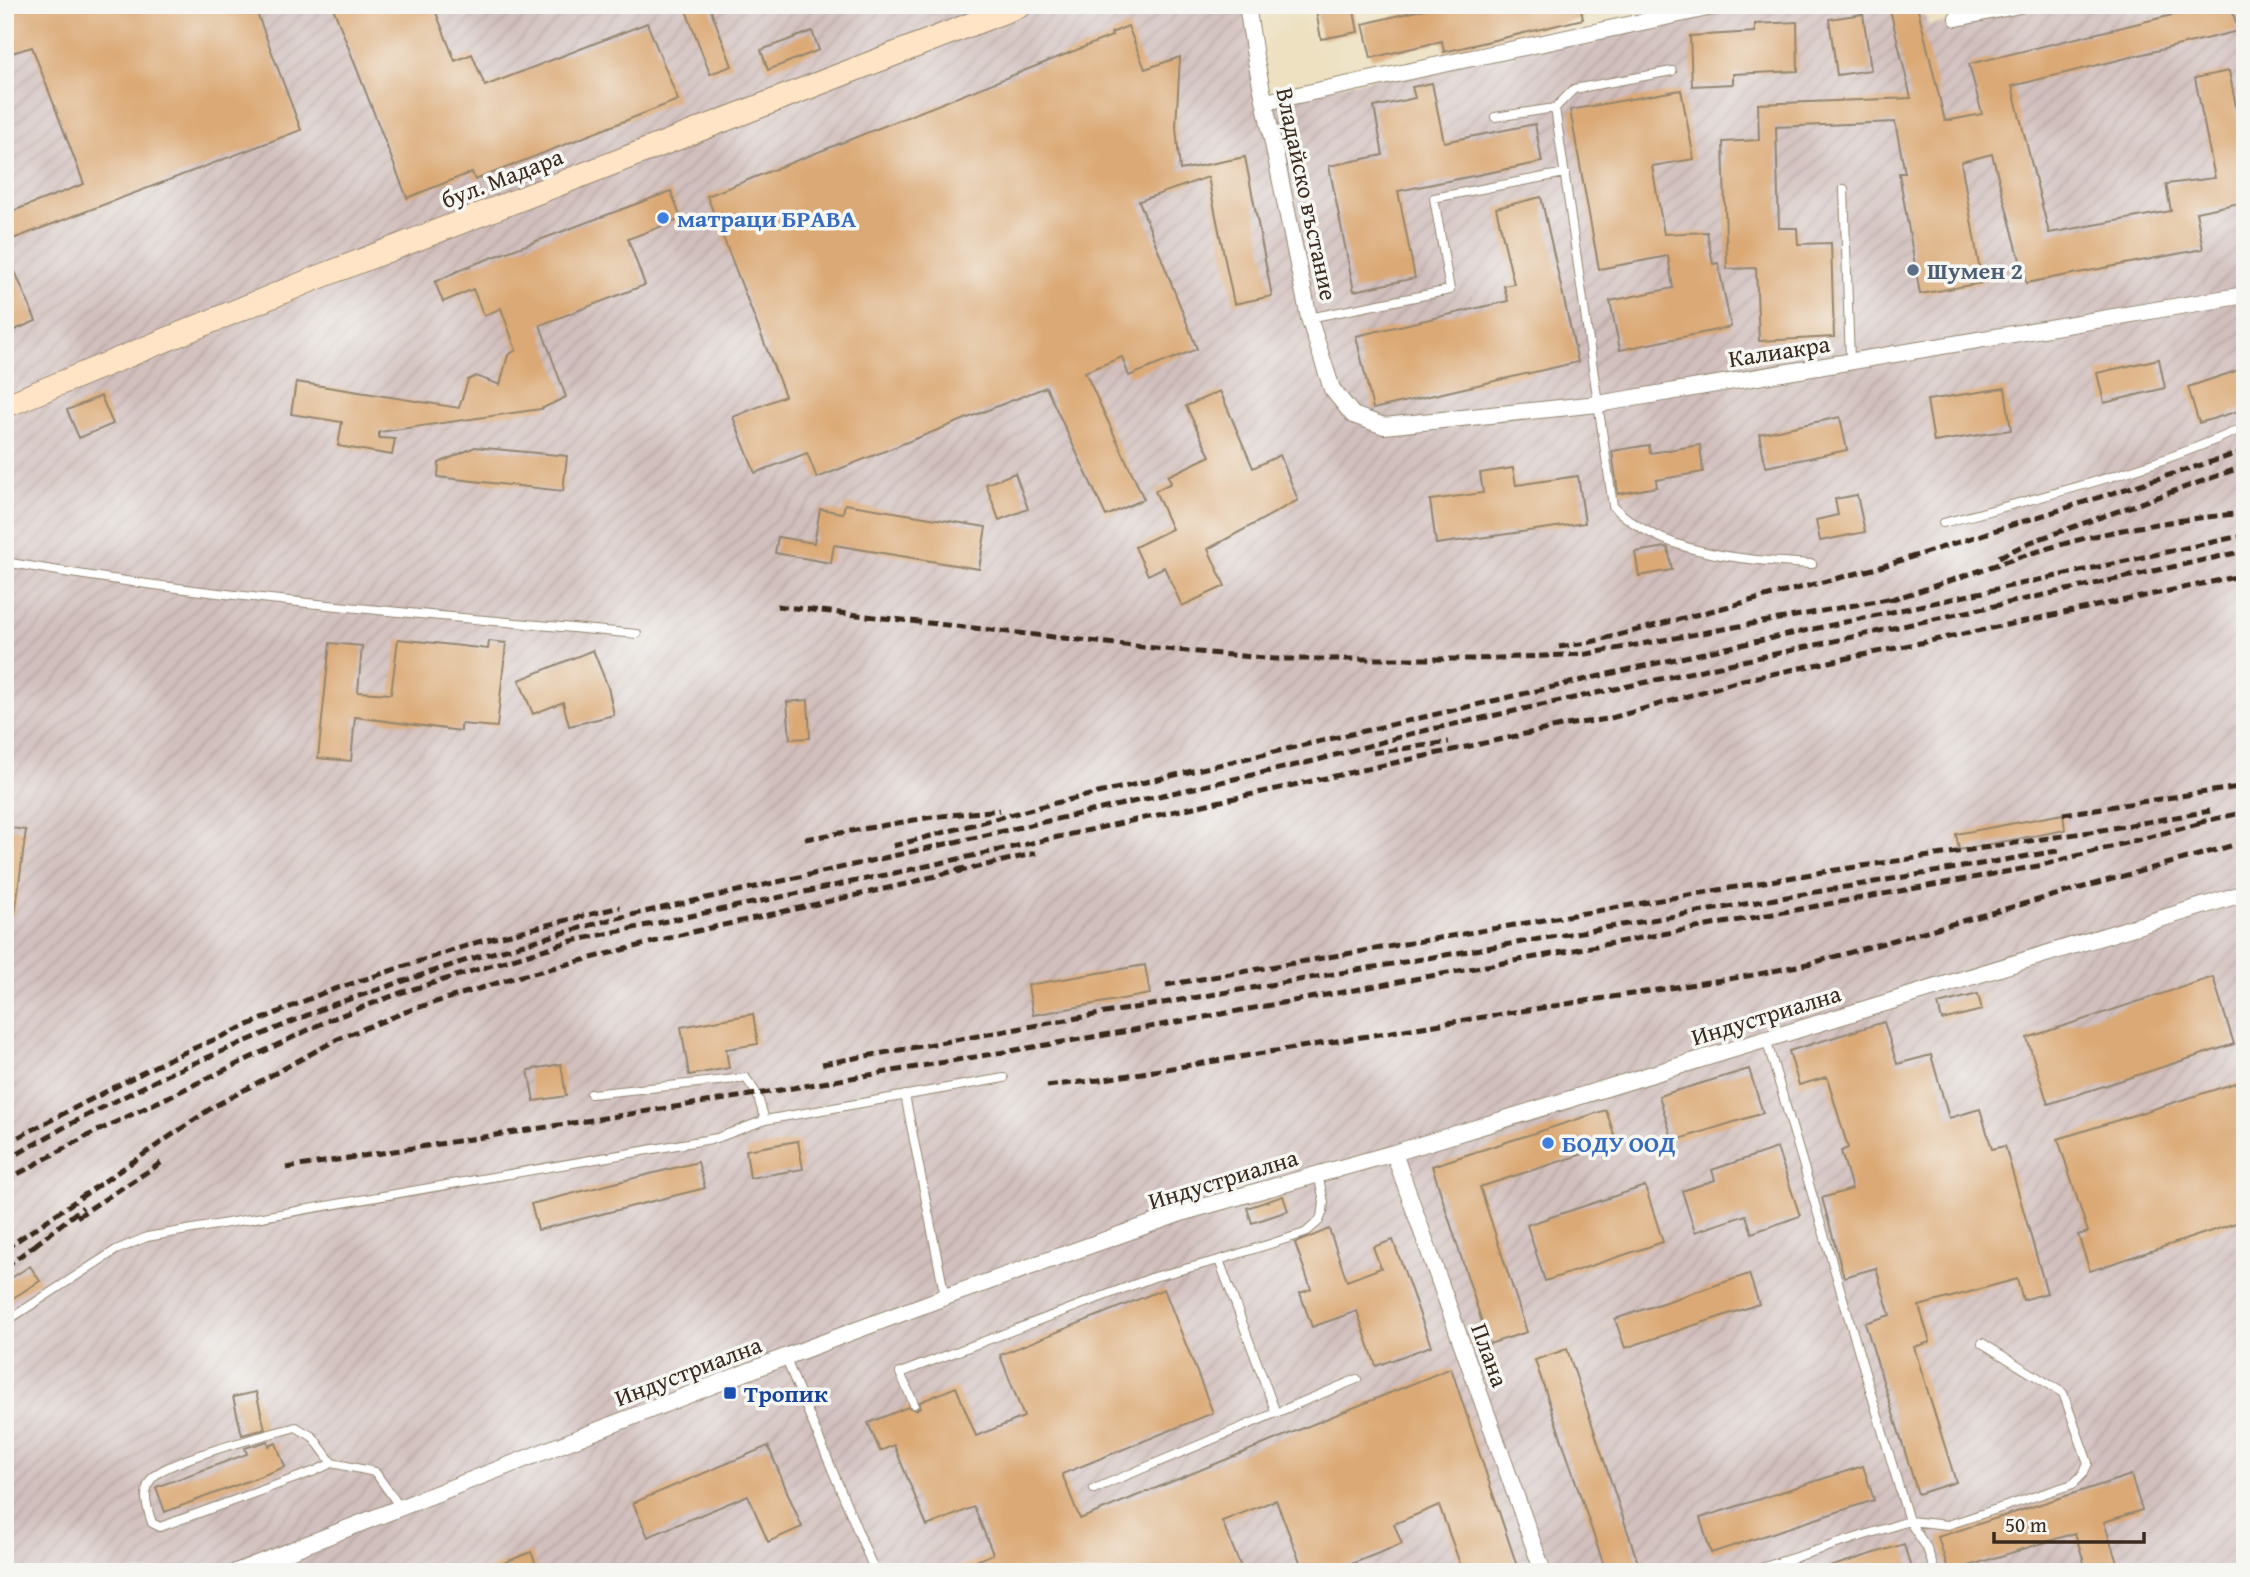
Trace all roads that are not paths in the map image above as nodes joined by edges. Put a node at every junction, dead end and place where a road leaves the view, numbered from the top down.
1 (1021, 5) edge
2 (1247, 5) edge
3 (1722, 5) edge
4 (2019, 5) edge
5 (1957, 18) dead end
6 (1672, 72) dead end
7 (1265, 102) junction
8 (1555, 108) junction
9 (1495, 117) dead end
10 (1565, 173) junction
11 (1844, 189) dead end
12 (2245, 295) edge
13 (1310, 318) junction
14 (1850, 362) junction
15 (1332, 389) joint
16 (1598, 404) junction
17 (5, 406) edge
18 (2245, 427) edge
19 (1943, 523) dead end
20 (5, 562) edge
21 (1812, 564) dead end
22 (637, 634) dead end
23 (2245, 893) edge
24 (1766, 1039) junction
25 (1004, 1078) dead end
26 (591, 1094) dead end
27 (905, 1095) junction
28 (765, 1120) junction
29 (1394, 1153) junction
30 (1318, 1174) junction
31 (1219, 1260) junction
32 (945, 1297) junction
33 (5, 1322) edge
34 (1982, 1343) dead end
35 (785, 1357) junction
36 (1357, 1379) dead end
37 (914, 1404) dead end
38 (1276, 1413) junction
39 (332, 1463) junction
40 (1094, 1489) dead end
41 (400, 1507) junction
42 (1909, 1521) junction
43 (236, 1572) edge
44 (875, 1572) edge
45 (1544, 1572) edge
46 (1749, 1572) edge
47 (1935, 1572) edge

1 - 17 main road, бул. Мадара
2 - 7 street, Владайско въстание
3 - 7 street
4 - 5 street
6 - 8 lane
7 - 13 street, Владайско въстание
8 - 9 lane
8 - 10 lane
10 - 13 lane
10 - 16 lane
11 - 14 lane
12 - 14 street, Калиакра
13 - 15 street, Владайско въстание
14 - 16 street, Калиакра
15 - 16 street, Калиакра
16 - 21 lane
18 - 19 lane
20 - 22 lane
23 - 24 street, Индустриална
24 - 29 street, Индустриална
24 - 42 lane
25 - 27 lane
26 - 28 lane
27 - 28 lane
27 - 32 lane
28 - 33 lane
29 - 30 street, Индустриална
29 - 45 street, Плана
30 - 31 lane
30 - 32 street, Индустриална
31 - 37 lane
31 - 38 lane
32 - 35 street, Индустриална
34 - 42 lane
35 - 41 street, Индустриална
35 - 44 lane
36 - 38 lane
38 - 40 lane
39 - 39 lane
39 - 41 lane
41 - 43 street, Индустриална
42 - 46 lane
42 - 47 lane

